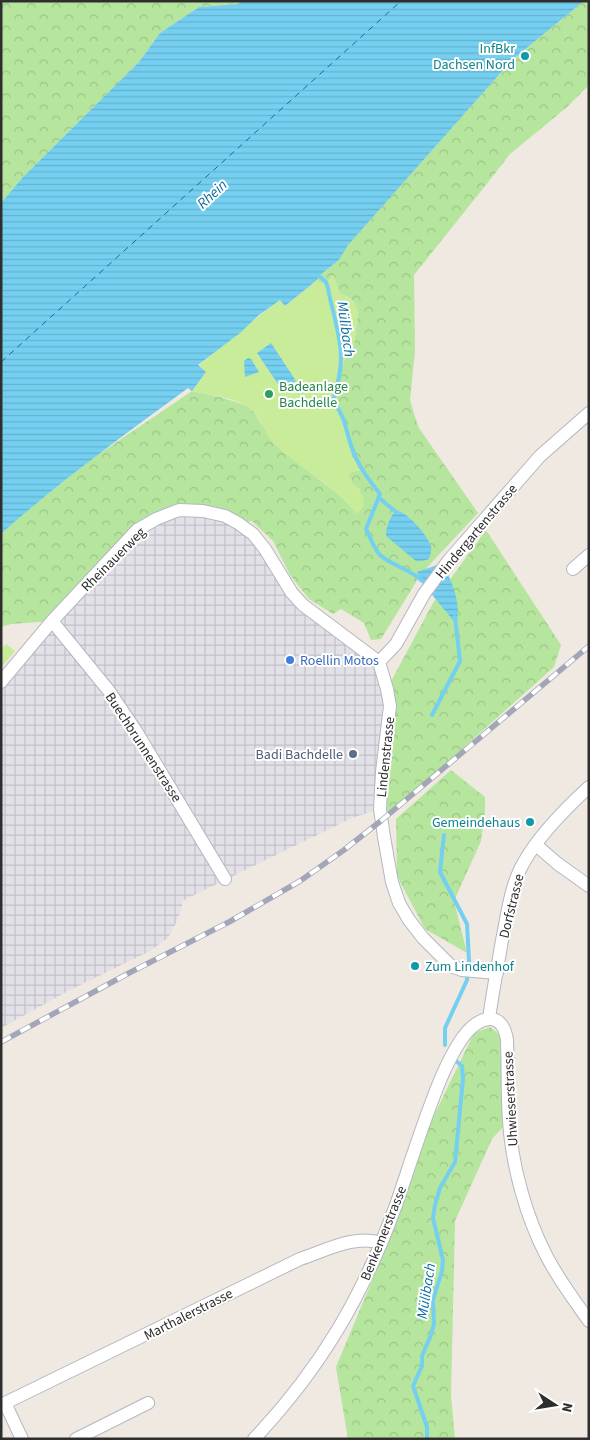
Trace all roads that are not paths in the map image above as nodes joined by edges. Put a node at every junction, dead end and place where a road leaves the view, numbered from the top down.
1 (589, 413) edge
2 (589, 555) edge
3 (573, 569) dead end
4 (52, 621) junction
5 (379, 662) junction
6 (1, 682) edge
7 (589, 788) edge
8 (536, 845) junction
9 (225, 880) dead end
10 (589, 886) edge
11 (496, 973) junction
12 (489, 1018) junction
13 (381, 1244) junction
14 (589, 1321) edge
15 (148, 1403) dead end
16 (3, 1404) edge
17 (22, 1439) edge
18 (76, 1439) edge
19 (254, 1439) edge

1 - 5 street, Hindergartenstrasse
2 - 3 street
4 - 5 street, Rheinauerweg
4 - 6 street, Rheinauerweg
4 - 9 street, Buechbrunnenstrasse
5 - 11 street, Lindenstrasse
7 - 8 street, Dorfstrasse
8 - 10 street
8 - 11 street, Dorfstrasse
11 - 12 street, Dorfstrasse
12 - 13 street, Benkemerstrasse
12 - 14 street, Uhwieserstrasse
13 - 16 street, Marthalerstrasse
13 - 19 street, Benkemerstrasse
15 - 18 street
16 - 17 street

